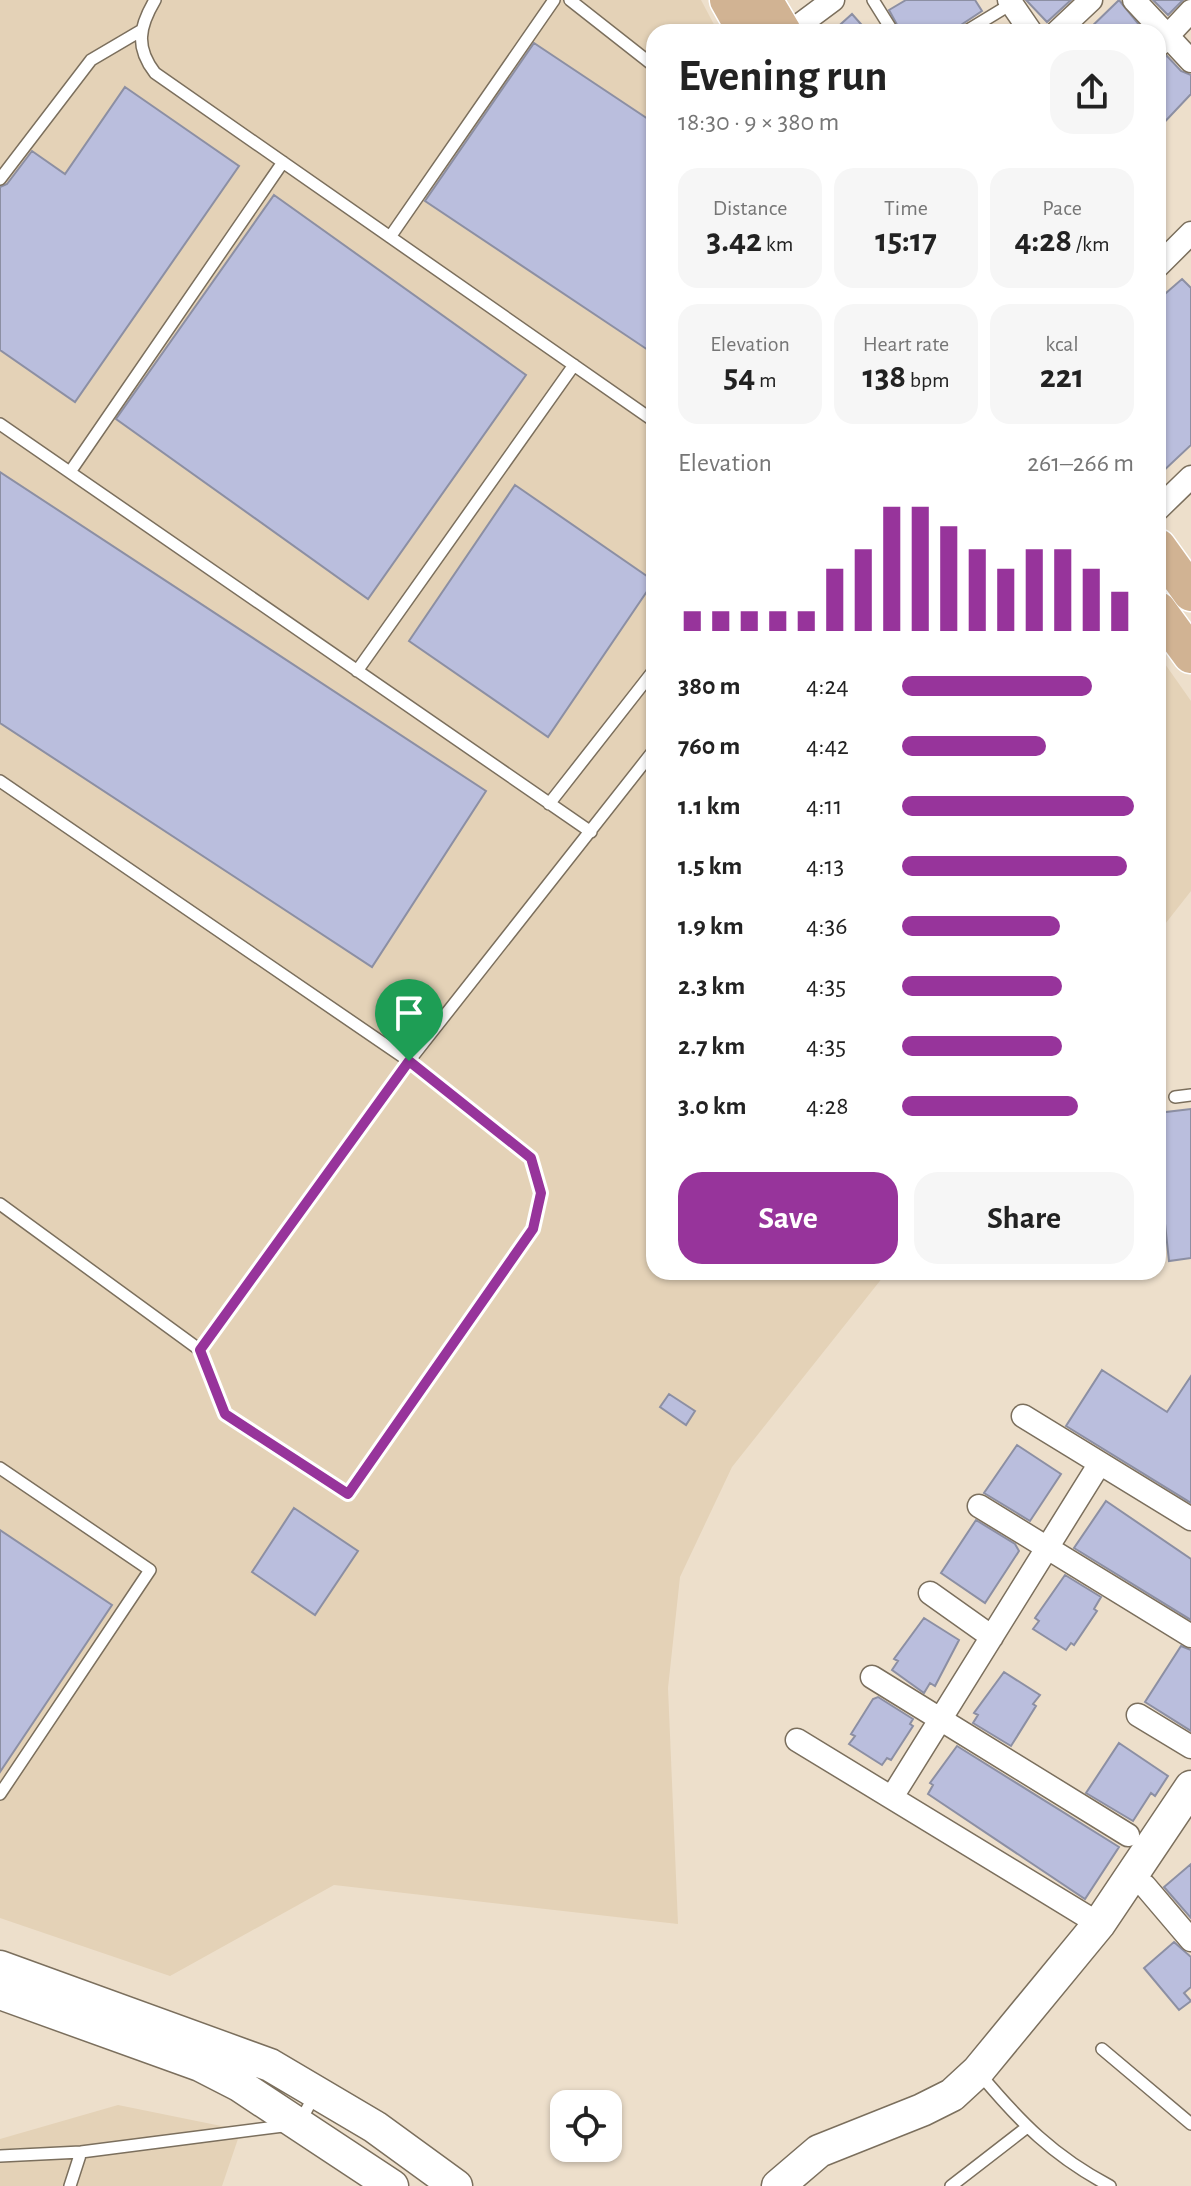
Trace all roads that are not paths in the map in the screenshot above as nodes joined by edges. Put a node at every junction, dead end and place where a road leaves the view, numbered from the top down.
1 (155, 0) edge
2 (554, 0) edge
3 (570, 0) edge
4 (728, 0) edge
5 (764, 0) edge
6 (833, 0) edge
7 (873, 0) edge
8 (1091, 0) edge
9 (1134, 0) edge
10 (1010, 2) edge
11 (1191, 11) edge
12 (742, 24) edge
13 (778, 24) edge
14 (801, 24) edge
15 (888, 24) edge
16 (977, 24) edge
17 (1025, 24) edge
18 (1066, 24) edge
19 (1151, 24) edge
20 (142, 30) junction
21 (1166, 38) edge
22 (1166, 43) edge
23 (646, 60) edge
24 (1191, 61) edge
25 (283, 162) junction
26 (0, 179) edge
27 (1191, 233) edge
28 (390, 237) junction
29 (1166, 258) edge
30 (574, 365) junction
31 (646, 415) edge
32 (0, 424) edge
33 (70, 472) junction
34 (1191, 477) edge
35 (1166, 501) edge
36 (1166, 558) edge
37 (1191, 593) edge
38 (1166, 621) edge
39 (1191, 655) edge
40 (357, 671) junction
41 (646, 680) edge
42 (646, 760) edge
43 (2, 787) edge
44 (549, 804) junction
45 (591, 832) junction
46 (409, 1061) junction
47 (1191, 1095) edge
48 (1175, 1097) dead end
49 (0, 1204) edge
50 (200, 1350) junction
51 (1023, 1416) dead end
52 (1100, 1463) junction
53 (0, 1468) edge
54 (979, 1506) dead end
55 (1191, 1519) edge
56 (1048, 1547) junction
57 (930, 1593) dead end
58 (1191, 1636) edge
59 (992, 1637) junction
60 (872, 1677) dead end
61 (1138, 1715) dead end
62 (942, 1718) junction
63 (797, 1740) dead end
64 (1191, 1747) edge
65 (1191, 1787) edge
66 (0, 1794) edge
67 (892, 1797) junction
68 (1128, 1835) dead end
69 (1145, 1886) dead end
70 (1099, 1924) junction
71 (1191, 1940) edge
72 (0, 1967) edge
73 (0, 1993) edge
74 (1102, 2049) dead end
75 (978, 2071) junction
76 (317, 2090) junction
77 (299, 2124) junction
78 (1191, 2124) edge
79 (1026, 2128) junction
80 (81, 2152) junction
81 (0, 2156) edge
82 (378, 2182) edge
83 (70, 2186) edge
84 (456, 2186) edge
85 (778, 2186) edge
86 (951, 2186) edge
87 (1110, 2186) edge

1 - 20 lane
2 - 28 lane
3 - 23 lane
4 - 12 main road
5 - 13 main road
6 - 14 street
7 - 15 lane
8 - 18 street
9 - 19 street
10 - 16 lane
10 - 17 street
11 - 21 street
20 - 25 lane
20 - 26 lane
22 - 24 street
25 - 28 lane
25 - 33 lane
27 - 29 street
28 - 30 lane
30 - 31 lane
30 - 40 lane
32 - 33 lane
33 - 40 lane
34 - 35 street
36 - 37 main road
38 - 39 main road
40 - 44 lane
41 - 44 lane
42 - 45 lane
43 - 46 lane
44 - 45 lane
45 - 46 lane
46 - 50 lane
46 - 50 lane
47 - 48 lane
49 - 50 lane
51 - 52 street
52 - 55 street
52 - 56 street
53 - 66 lane
54 - 56 street
56 - 58 street
56 - 59 street
57 - 59 street
59 - 62 street
60 - 62 street
61 - 64 street
62 - 67 street
62 - 68 street
63 - 67 street
65 - 70 street
67 - 70 street
69 - 71 street
70 - 75 street
72 - 76 street
73 - 77 street
74 - 78 lane
75 - 79 lane
75 - 85 street
76 - 77 lane
76 - 84 street
77 - 80 lane
77 - 82 street
79 - 86 lane
79 - 87 lane
80 - 81 lane
80 - 83 lane

